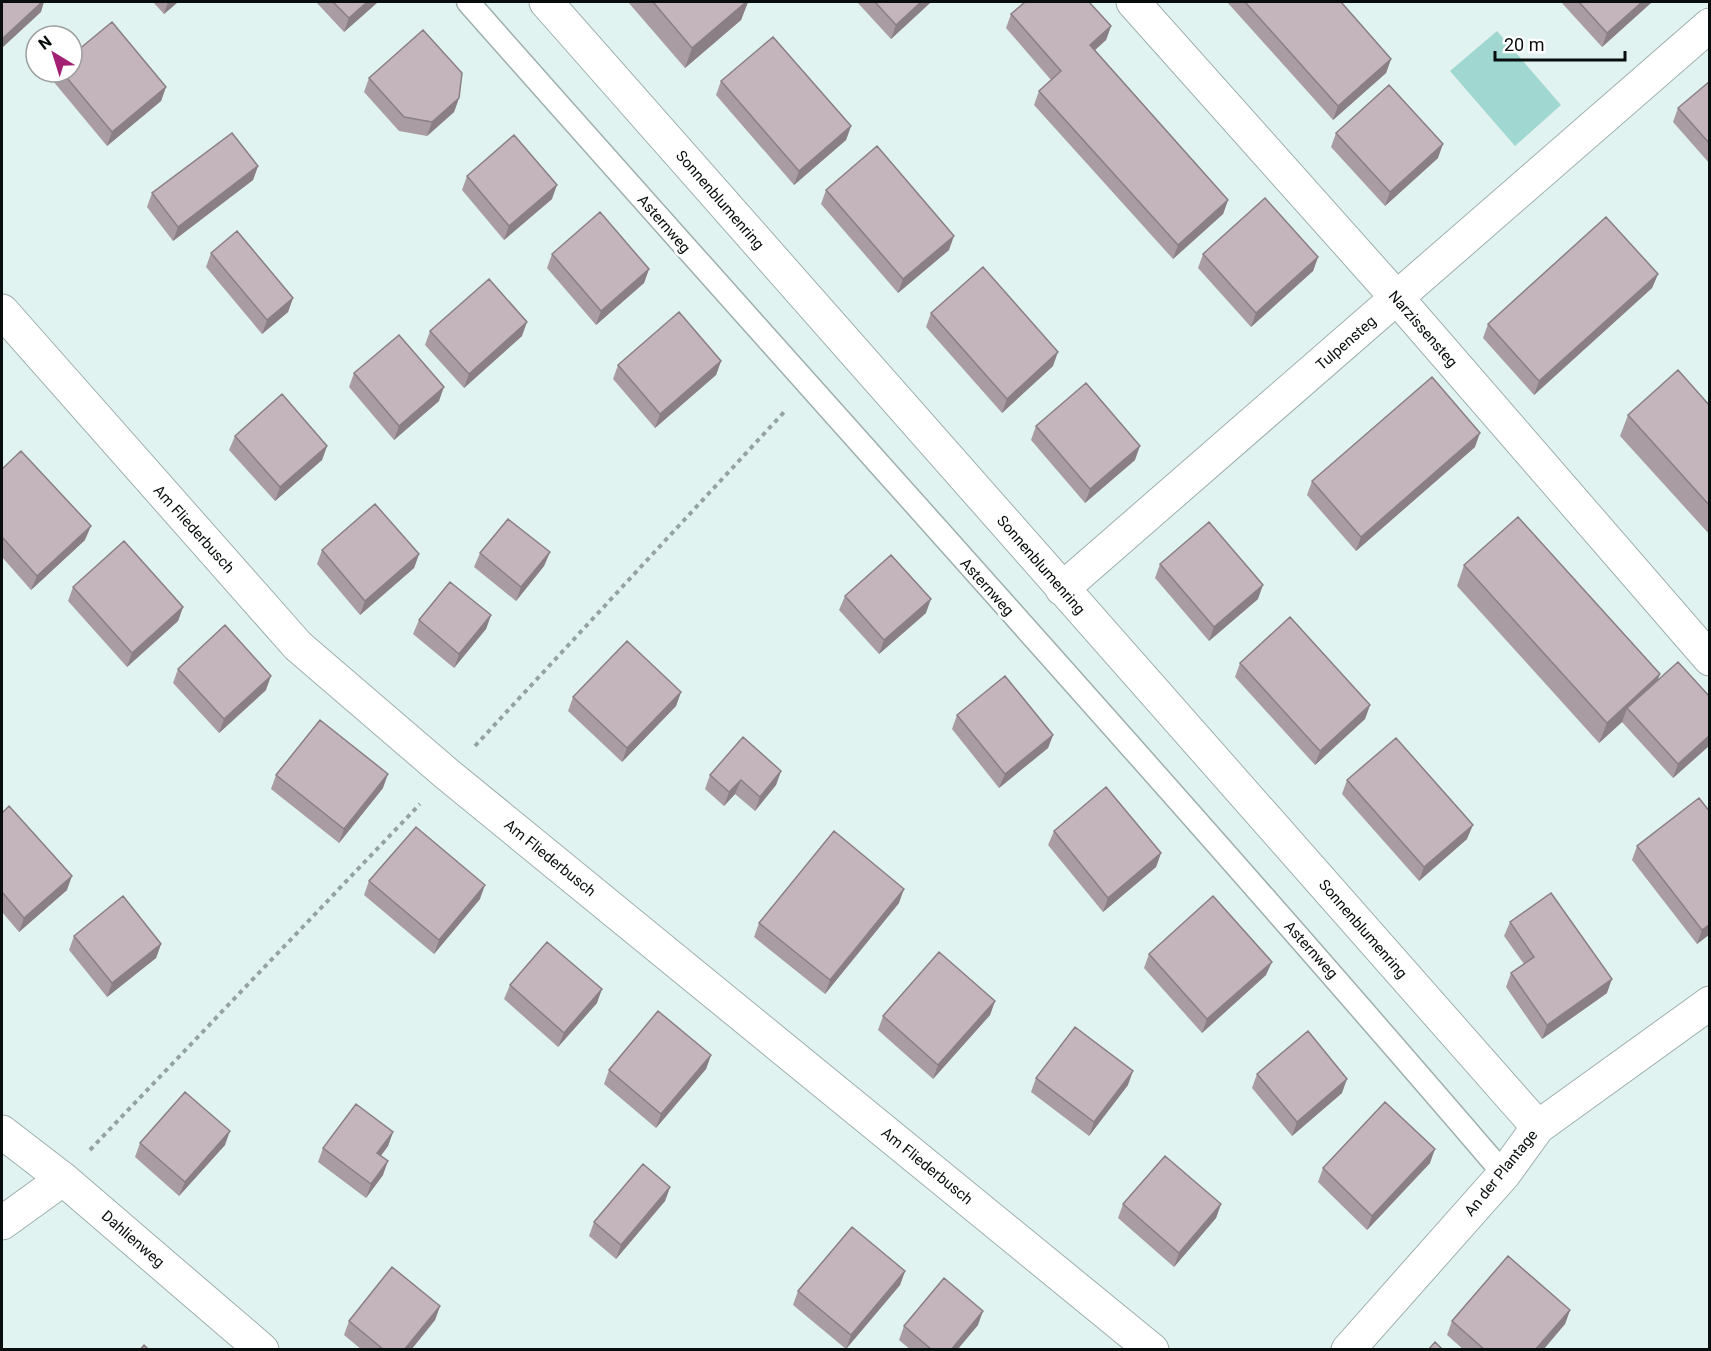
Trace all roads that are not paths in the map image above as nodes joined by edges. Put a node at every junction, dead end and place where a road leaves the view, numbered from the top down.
1 (468, 2) edge
2 (546, 2) edge
3 (1133, 2) edge
4 (1710, 25) edge
5 (1397, 298) junction
6 (2, 311) edge
7 (1062, 589) junction
8 (1710, 659) edge
9 (1710, 1003) edge
10 (1538, 1127) junction
11 (2, 1132) edge
12 (1504, 1174) junction
13 (63, 1179) junction
14 (2, 1223) edge
15 (262, 1350) edge
16 (1152, 1350) edge
17 (1348, 1350) edge

1 - 12 lane, Asternweg
2 - 7 street, Sonnenblumenring
3 - 5 street, Narzissensteg
4 - 5 street, Tulpensteg
5 - 7 street, Tulpensteg
5 - 8 street, Narzissensteg
6 - 16 street, Am Fliederbusch
7 - 10 street, Sonnenblumenring
9 - 10 street, An der Plantage
10 - 12 street, An der Plantage
11 - 13 street, Dahlienweg
12 - 17 street, An der Plantage
13 - 14 street
13 - 15 street, Dahlienweg

